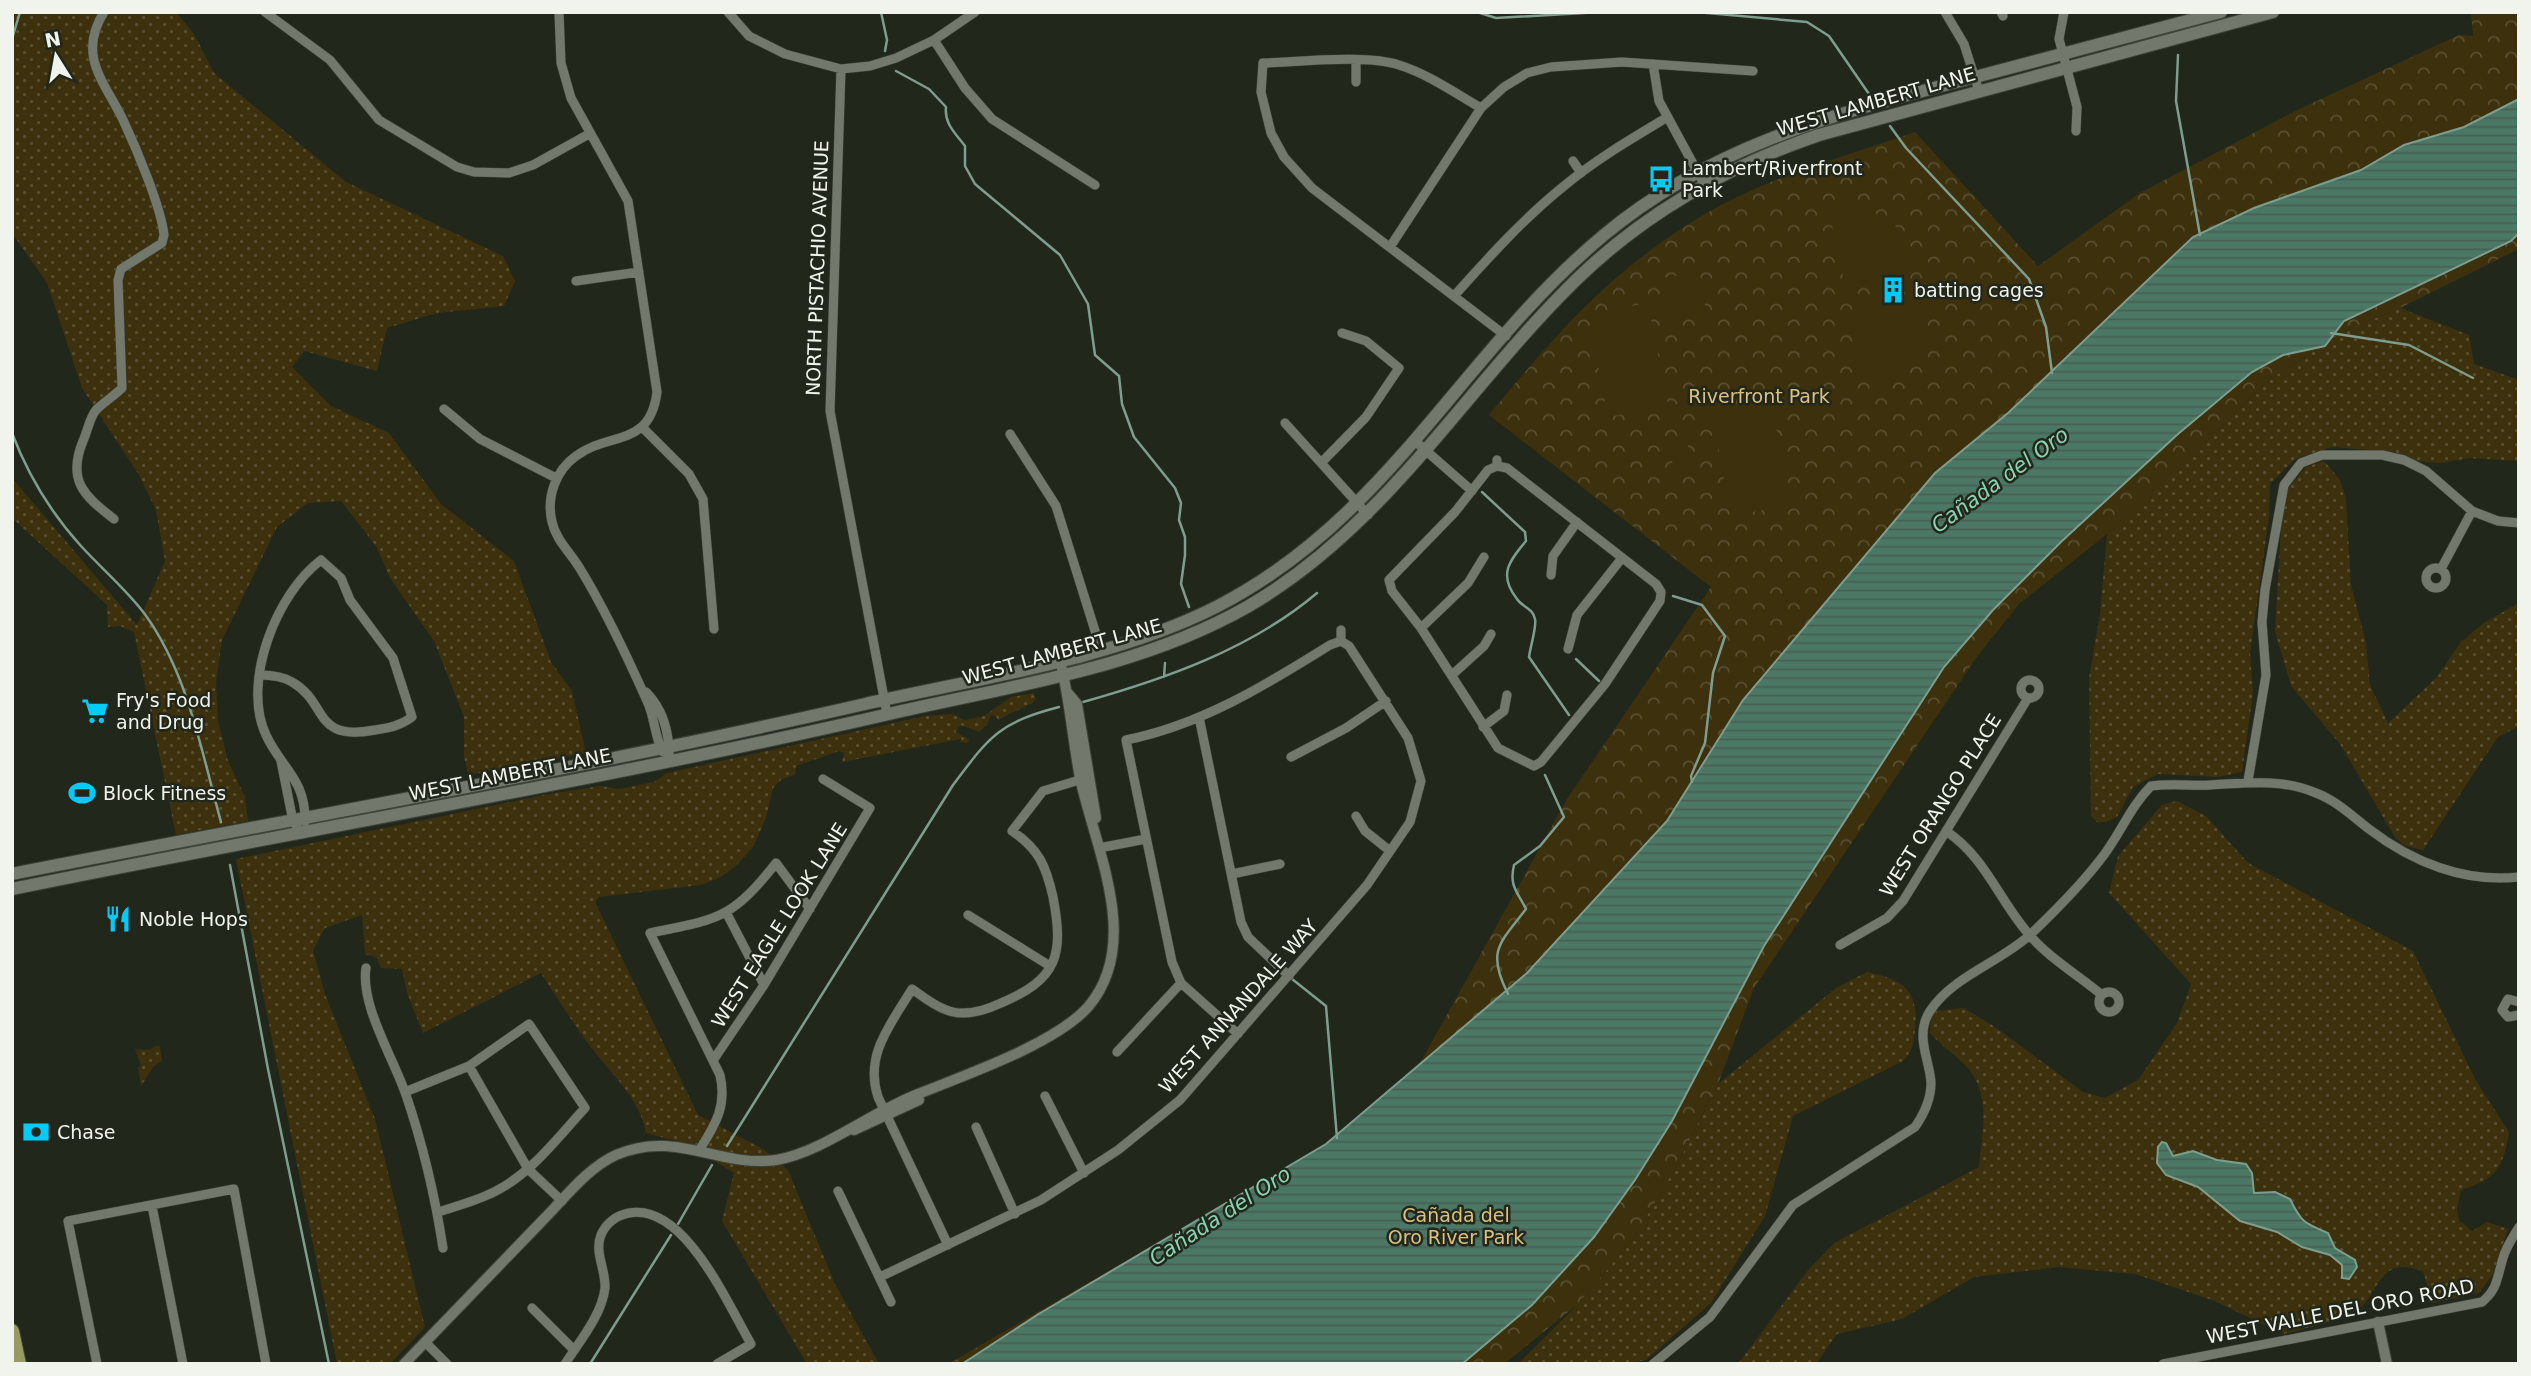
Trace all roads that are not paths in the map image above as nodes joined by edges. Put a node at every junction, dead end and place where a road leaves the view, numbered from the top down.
1 (104, 12) edge
2 (265, 12) edge
3 (559, 12) edge
4 (727, 12) edge
5 (975, 12) edge
6 (1945, 12) edge
7 (2064, 12) edge
8 (2221, 12) edge
9 (2273, 12) edge
10 (934, 40) junction
11 (2063, 54) junction
12 (1356, 61) junction
13 (1653, 64) junction
14 (2067, 68) junction
15 (841, 69) junction
16 (1753, 71) dead end
17 (1975, 77) junction
18 (1356, 82) dead end
19 (1979, 91) junction
20 (1481, 108) junction
21 (1667, 118) junction
22 (2076, 131) dead end
23 (589, 134) junction
24 (1573, 161) dead end
25 (1697, 171) junction
26 (1581, 173) junction
27 (1704, 184) junction
28 (1095, 185) dead end
29 (1390, 247) junction
30 (639, 272) junction
31 (576, 281) dead end
32 (1454, 296) junction
33 (1342, 333) dead end
34 (1506, 336) junction
35 (444, 409) dead end
36 (1285, 423) dead end
37 (642, 427) junction
38 (1010, 434) dead end
39 (1415, 441) junction
40 (1426, 451) junction
41 (1321, 463) junction
42 (556, 478) junction
43 (1472, 491) junction
44 (1357, 505) junction
45 (2472, 511) junction
46 (1368, 516) junction
47 (114, 519) dead end
48 (1577, 522) junction
49 (2519, 523) edge
50 (1484, 557) dead end
51 (1622, 558) junction
52 (2441, 569) dead end
53 (1551, 576) dead end
54 (1422, 628) junction
55 (714, 629) dead end
56 (1341, 630) dead end
57 (1491, 634) dead end
58 (1341, 641) junction
59 (1569, 649) dead end
60 (1101, 650) junction
61 (1060, 660) junction
62 (1063, 674) junction
63 (260, 675) junction
64 (1452, 675) junction
65 (1507, 695) dead end
66 (2028, 698) dead end
67 (884, 700) junction
68 (1386, 701) junction
69 (887, 714) junction
70 (1199, 717) junction
71 (1483, 727) junction
72 (665, 747) junction
73 (1291, 757) dead end
74 (669, 762) junction
75 (824, 779) dead end
76 (1085, 779) junction
77 (2248, 781) junction
78 (1356, 816) dead end
79 (299, 820) junction
80 (1946, 831) junction
81 (302, 834) junction
82 (1146, 839) junction
83 (1099, 848) junction
84 (1390, 850) junction
85 (1280, 864) dead end
86 (12, 874) edge
87 (1232, 874) junction
88 (2519, 877) edge
89 (12, 889) edge
90 (810, 909) junction
91 (727, 914) junction
92 (968, 915) dead end
93 (2029, 935) junction
94 (1840, 945) dead end
95 (1050, 967) junction
96 (366, 968) dead end
97 (1289, 976) junction
98 (1181, 983) junction
99 (764, 985) junction
100 (2102, 995) dead end
101 (2519, 1002) edge
102 (2519, 1015) edge
103 (1238, 1034) junction
104 (1117, 1052) dead end
105 (714, 1059) junction
106 (469, 1066) junction
107 (405, 1092) junction
108 (1045, 1096) dead end
109 (885, 1113) junction
110 (976, 1127) dead end
111 (701, 1149) junction
112 (528, 1168) junction
113 (1084, 1173) junction
114 (838, 1191) dead end
115 (562, 1201) junction
116 (152, 1206) junction
117 (438, 1212) junction
118 (1015, 1214) junction
119 (2519, 1227) edge
120 (948, 1245) junction
121 (443, 1248) dead end
122 (880, 1278) junction
123 (891, 1302) dead end
124 (532, 1308) dead end
125 (2378, 1322) junction
126 (12, 1331) edge
127 (425, 1342) junction
128 (574, 1350) junction
129 (2213, 1359) edge
130 (19, 1364) edge
131 (97, 1364) edge
132 (183, 1364) edge
133 (266, 1364) edge
134 (404, 1364) edge
135 (447, 1364) edge
136 (565, 1364) edge
137 (717, 1364) edge
138 (1653, 1364) edge
139 (2163, 1364) edge
140 (2386, 1364) edge

1 - 47 street
2 - 23 street
3 - 23 street
4 - 15 street
5 - 10 street
6 - 17 street
7 - 11 street
8 - 11 main road, WEST LAMBERT LANE
9 - 14 main road, WEST LAMBERT LANE
10 - 15 street
10 - 28 street
11 - 14 street
11 - 17 main road, WEST LAMBERT LANE
12 - 18 street
12 - 20 street
12 - 29 street
13 - 16 street
13 - 20 street
13 - 21 street
14 - 19 main road, WEST LAMBERT LANE
14 - 22 street
15 - 67 street, NORTH PISTACHIO AVENUE
17 - 19 street
17 - 25 main road, WEST LAMBERT LANE
19 - 27 main road, WEST LAMBERT LANE
20 - 29 street
21 - 25 street
21 - 26 street
23 - 30 street
24 - 26 street
25 - 27 street
25 - 34 main road, WEST LAMBERT LANE
26 - 32 street
27 - 40 main road, WEST LAMBERT LANE
29 - 32 street
30 - 31 street
30 - 37 street
32 - 34 street
33 - 41 street
34 - 39 main road, WEST LAMBERT LANE
35 - 42 street
36 - 41 street
37 - 42 street
37 - 55 street
38 - 60 street
39 - 40 street
39 - 44 main road, WEST LAMBERT LANE
40 - 43 street
40 - 46 main road, WEST LAMBERT LANE
41 - 44 street
42 - 72 street
43 - 48 street
43 - 54 street
44 - 46 street
44 - 60 main road, WEST LAMBERT LANE
45 - 49 street
45 - 52 street
45 - 77 street
46 - 62 main road, WEST LAMBERT LANE
48 - 51 street
48 - 53 street
50 - 54 street
51 - 59 street
51 - 71 street
54 - 64 street
56 - 58 street
57 - 64 street
58 - 68 street, WEST ANNANDALE WAY
58 - 70 street
60 - 61 main road, WEST LAMBERT LANE
61 - 62 street
61 - 67 main road, WEST LAMBERT LANE
62 - 69 main road, WEST LAMBERT LANE
62 - 76 street
63 - 63 street
63 - 79 street
64 - 71 street
65 - 71 street
66 - 80 street, WEST ORANGO PLACE
67 - 69 street, NORTH PISTACHIO AVENUE
67 - 72 main road, WEST LAMBERT LANE
68 - 73 street
68 - 84 street, WEST ANNANDALE WAY
69 - 74 main road, WEST LAMBERT LANE
70 - 82 street
70 - 87 street
72 - 74 street
72 - 79 main road, WEST LAMBERT LANE
74 - 81 main road, WEST LAMBERT LANE
75 - 90 street, WEST EAGLE LOOK LANE
76 - 83 street
76 - 95 street
77 - 88 street
77 - 93 street
78 - 84 street
79 - 81 street
79 - 86 main road, WEST LAMBERT LANE
80 - 93 street
80 - 94 street, WEST ORANGO PLACE
81 - 89 main road, WEST LAMBERT LANE
82 - 83 street
82 - 98 street
83 - 109 street
84 - 97 street, WEST ANNANDALE WAY
85 - 87 street
87 - 97 street
90 - 91 street
90 - 99 street, WEST EAGLE LOOK LANE
91 - 99 street
91 - 105 street
92 - 95 street
93 - 100 street
93 - 138 street
95 - 109 street
96 - 107 street
97 - 103 street, WEST ANNANDALE WAY
98 - 103 street
98 - 104 street
99 - 105 street, WEST EAGLE LOOK LANE
101 - 102 street
103 - 113 street, WEST ANNANDALE WAY
105 - 111 street
106 - 107 street
106 - 112 street
106 - 112 street
107 - 117 street
108 - 113 street
109 - 111 street
109 - 120 street
110 - 118 street
111 - 115 street
112 - 115 street
112 - 117 street
113 - 118 street, WEST ANNANDALE WAY
114 - 122 street
115 - 127 street
116 - 131 street
116 - 132 street
116 - 133 street
117 - 121 street
118 - 120 street, WEST ANNANDALE WAY
119 - 125 street, WEST VALLE DEL ORO ROAD
120 - 122 street, WEST ANNANDALE WAY
122 - 123 street
124 - 128 street
125 - 129 street, WEST VALLE DEL ORO ROAD
125 - 140 street
126 - 130 main road
127 - 134 street
127 - 135 street
128 - 136 street
128 - 137 street
129 - 139 street, WEST VALLE DEL ORO ROAD

